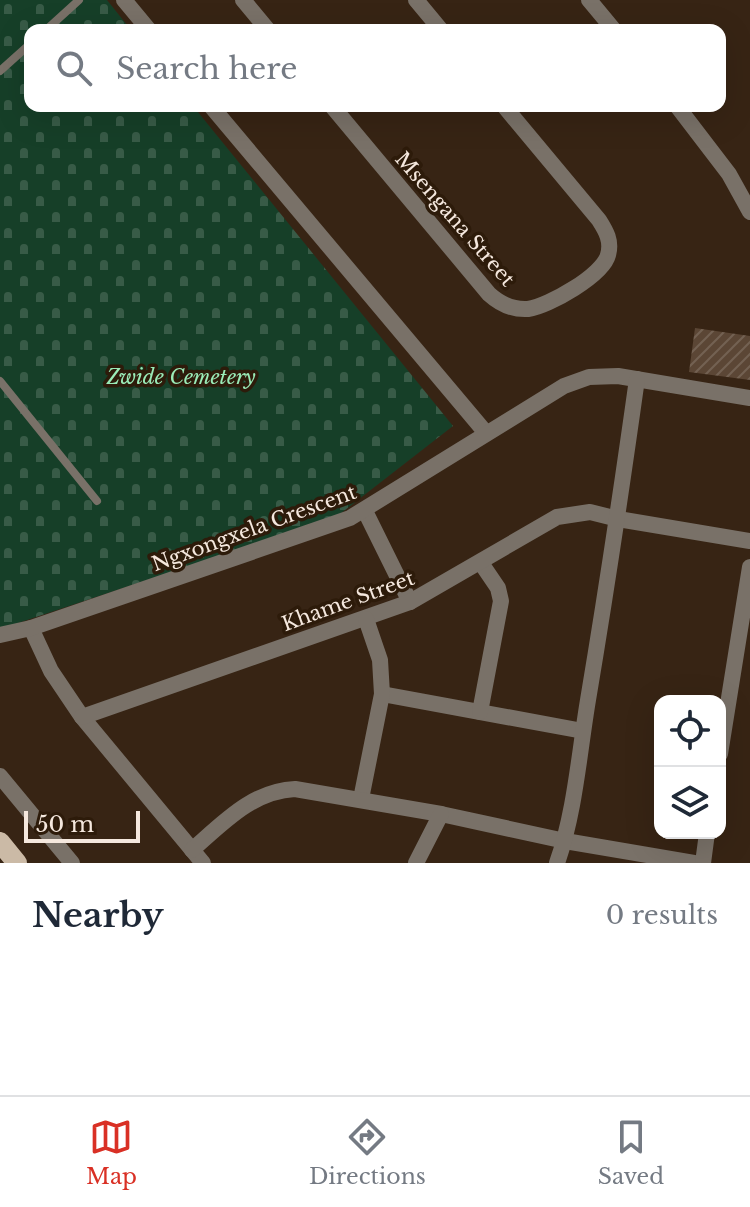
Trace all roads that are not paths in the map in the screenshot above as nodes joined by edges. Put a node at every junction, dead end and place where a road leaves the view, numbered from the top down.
1 (79, 0) edge
2 (124, 0) edge
3 (243, 0) edge
4 (416, 0) edge
5 (589, 0) edge
6 (53, 24) edge
7 (144, 24) edge
8 (263, 24) edge
9 (436, 24) edge
10 (609, 24) edge
11 (24, 49) edge
12 (0, 71) edge
13 (216, 112) edge
14 (337, 112) edge
15 (509, 112) edge
16 (682, 112) edge
17 (750, 212) edge
18 (637, 379) junction
19 (0, 381) edge
20 (750, 398) edge
21 (486, 433) junction
22 (97, 501) dead end
23 (365, 511) junction
24 (618, 519) junction
25 (750, 541) edge
26 (481, 563) junction
27 (750, 567) edge
28 (410, 602) junction
29 (366, 619) junction
30 (31, 628) junction
31 (0, 635) edge
32 (382, 694) junction
33 (480, 712) junction
34 (82, 717) junction
35 (726, 717) edge
36 (583, 731) junction
37 (0, 776) edge
38 (361, 799) junction
39 (441, 814) junction
40 (706, 839) edge
41 (565, 841) junction
42 (0, 842) edge
43 (197, 857) edge
44 (17, 863) edge
45 (72, 863) edge
46 (416, 863) edge
47 (557, 863) edge
48 (694, 863) edge
49 (703, 863) edge

1 - 6 lane
2 - 7 street
3 - 8 street
4 - 9 street
5 - 10 street
11 - 12 lane
13 - 21 street
14 - 15 street, Msengana Street
16 - 17 street
18 - 20 street, Ngxongxela Crescent
18 - 21 street, Ngxongxela Crescent
18 - 24 street
19 - 22 lane
21 - 23 street, Ngxongxela Crescent
23 - 28 street
23 - 30 street, Ngxongxela Crescent
24 - 25 street, Khame Street
24 - 26 street, Khame Street
24 - 36 street
26 - 28 street, Khame Street
26 - 33 street
27 - 35 street
28 - 29 street, Khame Street
29 - 32 street
29 - 34 street, Khame Street
30 - 31 street, Ngxongxela Crescent
30 - 34 street
32 - 33 street
32 - 38 street
33 - 36 street
34 - 43 street
36 - 41 street
37 - 45 street
38 - 39 street
38 - 43 street
39 - 41 street
39 - 46 street
40 - 49 street
41 - 47 street
41 - 48 street
42 - 44 main road

